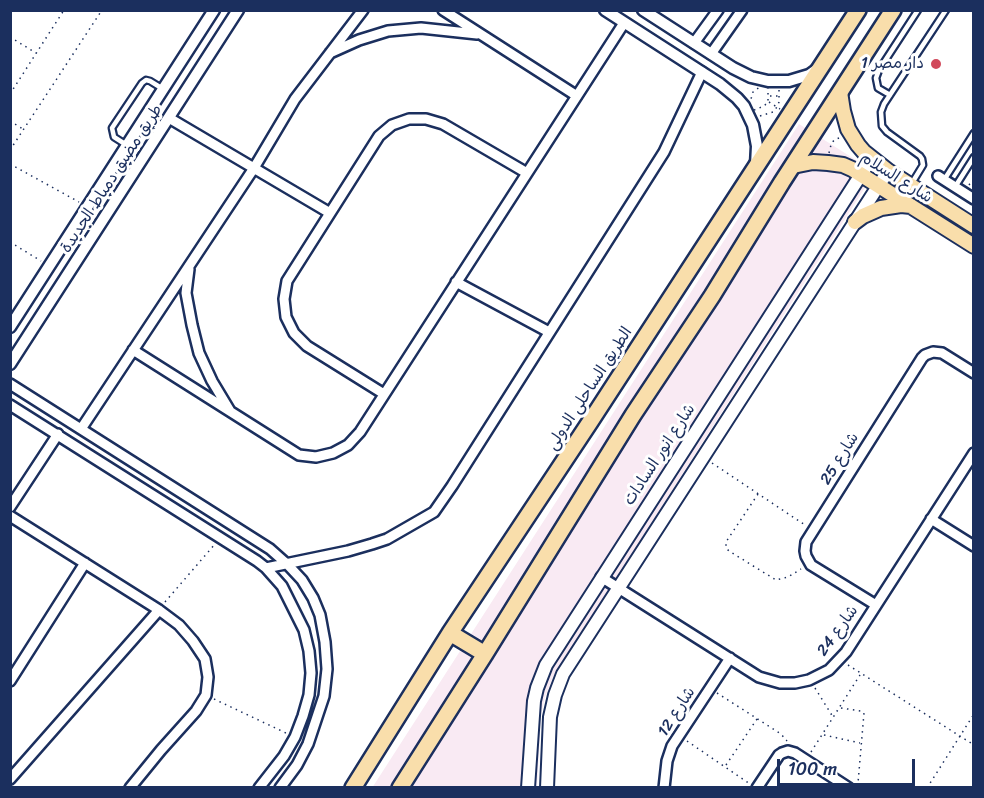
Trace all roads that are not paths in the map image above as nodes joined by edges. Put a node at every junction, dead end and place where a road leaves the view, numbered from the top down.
1 (214, 10) edge
2 (363, 10) edge
3 (443, 10) edge
4 (605, 10) edge
5 (644, 10) edge
6 (718, 10) edge
7 (742, 10) edge
8 (858, 10) edge
9 (893, 10) edge
10 (918, 10) edge
11 (946, 10) edge
12 (234, 12) edge
13 (624, 23) junction
14 (482, 35) junction
15 (694, 43) junction
16 (330, 53) junction
17 (711, 54) junction
18 (821, 67) junction
19 (702, 72) junction
20 (163, 89) junction
21 (840, 92) junction
22 (890, 95) junction
23 (577, 96) junction
24 (169, 118) junction
25 (974, 133) edge
26 (127, 146) junction
27 (974, 157) edge
28 (871, 159) junction
29 (756, 165) junction
30 (793, 166) junction
31 (254, 168) junction
32 (888, 171) junction
33 (527, 173) junction
34 (861, 174) junction
35 (941, 178) joint
36 (878, 185) junction
37 (911, 186) junction
38 (955, 187) junction
39 (974, 199) edge
40 (911, 206) junction
41 (330, 213) junction
42 (855, 222) junction
43 (974, 226) edge
44 (974, 246) edge
45 (190, 266) junction
46 (456, 282) junction
47 (10, 327) edge
48 (549, 332) junction
49 (133, 350) junction
50 (10, 364) edge
51 (733, 372) junction
52 (974, 373) edge
53 (751, 382) junction
54 (10, 384) edge
55 (384, 394) junction
56 (10, 405) edge
57 (231, 413) junction
58 (81, 429) junction
59 (58, 434) junction
60 (974, 453) edge
61 (10, 507) edge
62 (10, 516) edge
63 (931, 519) junction
64 (974, 546) edge
65 (85, 563) junction
66 (288, 565) junction
67 (266, 568) junction
68 (601, 577) junction
69 (618, 588) junction
70 (876, 605) junction
71 (159, 610) junction
72 (450, 633) junction
73 (485, 654) junction
74 (730, 658) junction
75 (10, 681) edge
76 (10, 779) edge
77 (130, 788) edge
78 (259, 788) edge
79 (280, 788) edge
80 (353, 788) edge
81 (400, 788) edge
82 (528, 788) edge
83 (547, 788) edge
84 (664, 788) edge
85 (756, 788) edge
86 (849, 788) edge

1 - 20 street, طريق مضيق دمياط الجديدة
2 - 16 street
3 - 14 street
4 - 13 street
5 - 15 street
6 - 15 street
7 - 17 street
8 - 18 highway, الطريق الساحلى الدولى
9 - 21 highway
10 - 22 lane
11 - 22 lane
12 - 24 street, طريق مضيق دمياط الجديدة
13 - 19 street
13 - 23 street
14 - 16 street
14 - 23 street
15 - 17 street
16 - 31 street
17 - 18 street
18 - 29 highway, الطريق الساحلى الدولى
19 - 29 street
19 - 48 street
20 - 26 street, طريق مضيق دمياط الجديدة
20 - 26 lane
21 - 28 main road, شارع السلام
21 - 30 highway
22 - 37 lane
23 - 33 street
24 - 31 street
24 - 50 street, طريق مضيق دمياط الجديدة
25 - 35 lane
26 - 47 street, طريق مضيق دمياط الجديدة
27 - 38 lane
28 - 32 main road, شارع السلام
28 - 34 main road, شارع انور السادات
29 - 72 highway, الطريق الساحلى الدولى
30 - 34 main road, شارع السلام
30 - 73 highway
31 - 41 street
31 - 45 street
32 - 36 main road
32 - 37 main road, شارع السلام
33 - 41 street
33 - 46 street
34 - 36 main road, شارع السلام
34 - 51 main road, شارع انور السادات
35 - 38 street
36 - 40 main road, شارع السلام
36 - 42 main road
37 - 43 main road, شارع السلام
38 - 39 street
40 - 42 main road
40 - 44 main road, شارع السلام
41 - 55 street
42 - 53 main road
45 - 49 street
45 - 57 street
46 - 48 street
46 - 55 street
48 - 66 street
49 - 57 street
49 - 58 street
51 - 53 main road
51 - 68 main road, شارع انور السادات
52 - 70 street, شارع 25
53 - 69 main road
54 - 58 street
55 - 57 street
56 - 59 street
58 - 66 street
59 - 61 street
59 - 67 street
60 - 63 street, شارع 24
62 - 65 street
63 - 64 street
63 - 70 street, شارع 24
65 - 71 street
65 - 75 street
66 - 67 street
66 - 79 street
67 - 78 street
68 - 69 street, شارع 24
68 - 82 main road, شارع انور السادات
69 - 74 street, شارع 24
69 - 83 main road
70 - 74 street, شارع 24
71 - 76 street
71 - 77 street
72 - 73 highway
72 - 80 highway, الطريق الساحلى الدولى
73 - 81 highway
74 - 84 street, شارع 12
85 - 86 street

